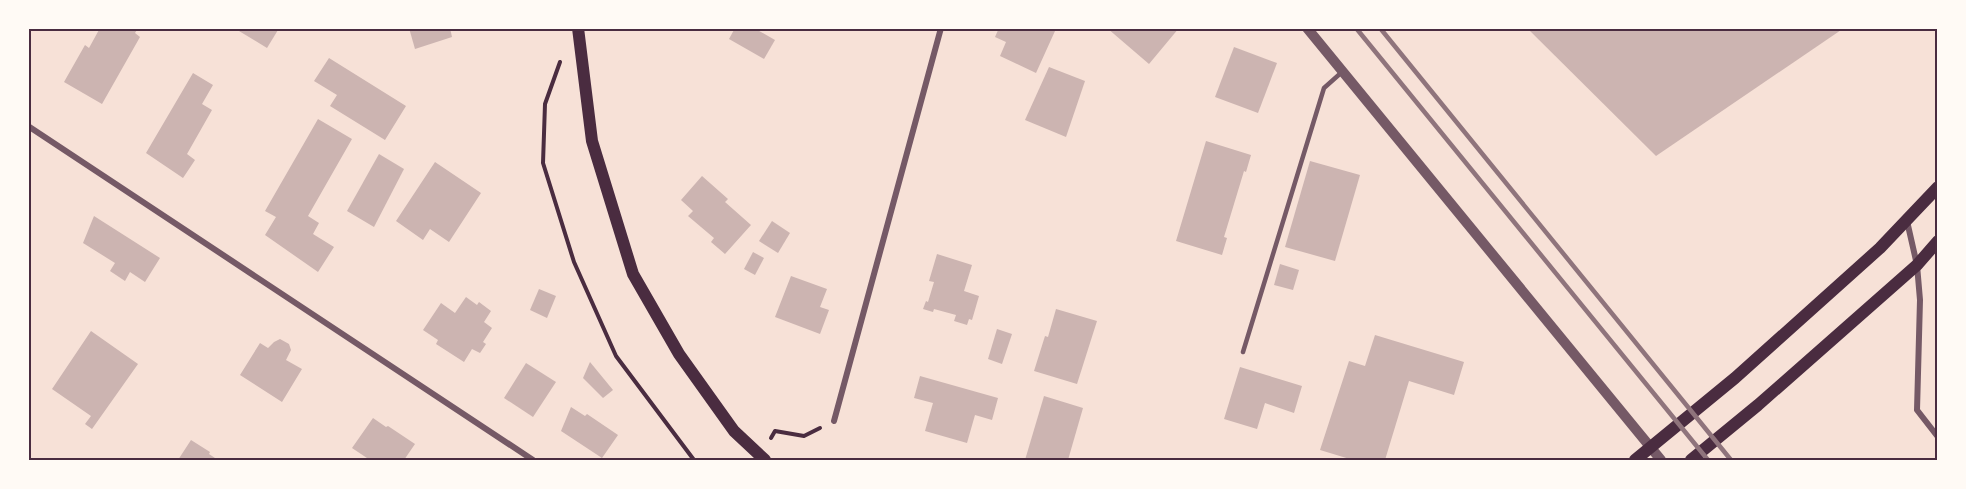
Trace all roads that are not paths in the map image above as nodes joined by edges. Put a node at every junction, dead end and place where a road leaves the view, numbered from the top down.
1 (578, 28) edge
2 (941, 28) edge
3 (1307, 28) edge
4 (1342, 72) junction
5 (28, 126) edge
6 (1938, 187) edge
7 (1907, 221) junction
8 (1938, 241) edge
9 (1917, 265) junction
10 (1243, 352) dead end
11 (834, 421) road end
12 (1938, 437) edge
13 (533, 460) edge
14 (765, 460) edge
15 (1635, 460) edge
16 (1660, 460) edge
17 (1691, 460) edge

1 - 14 main road
2 - 11 street
3 - 4 street
4 - 10 lane
4 - 16 street
5 - 13 street
6 - 7 main road
7 - 9 street
7 - 15 main road
8 - 9 main road
9 - 12 street
9 - 17 main road

